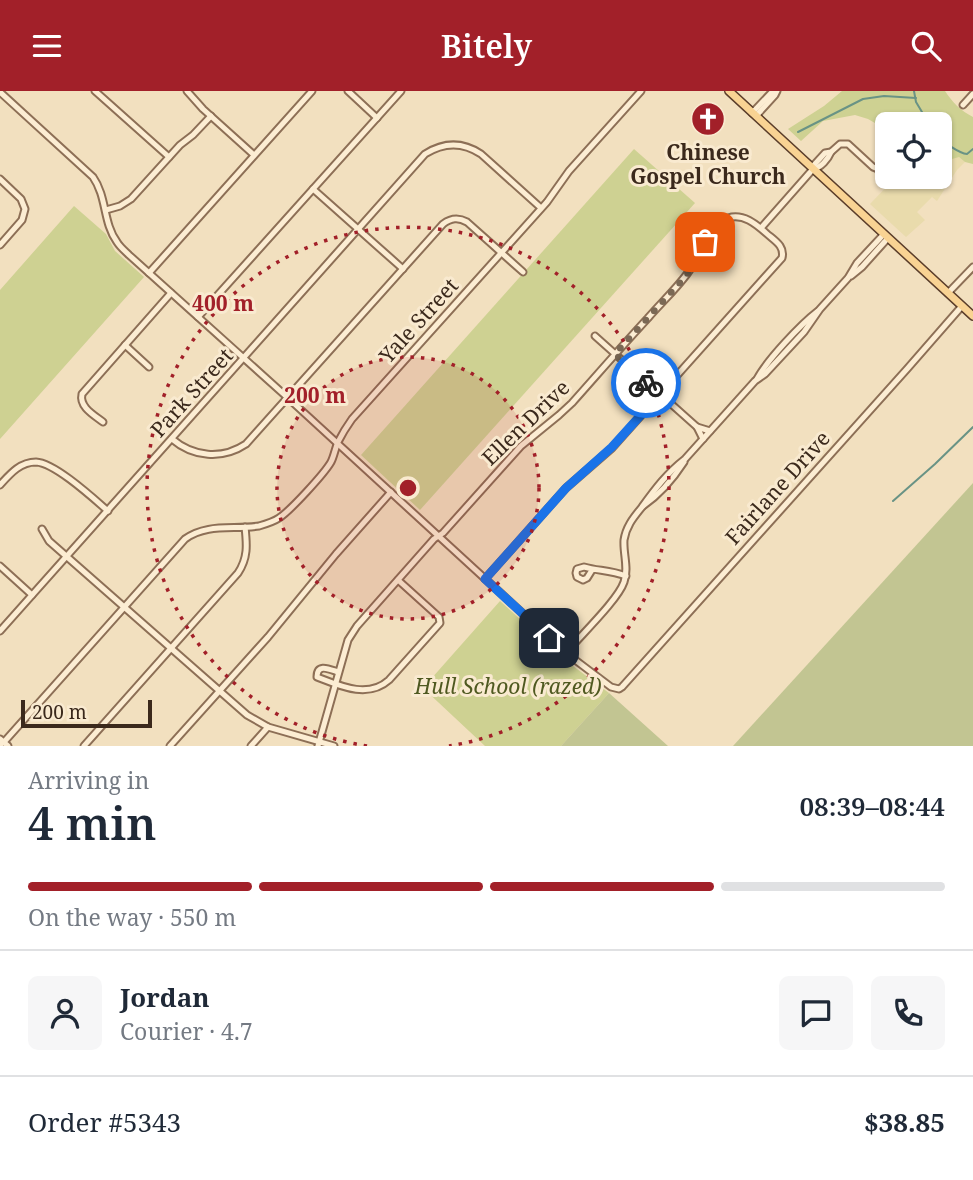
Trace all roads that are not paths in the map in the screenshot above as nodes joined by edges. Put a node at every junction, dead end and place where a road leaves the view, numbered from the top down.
1 (95, 91) edge
2 (187, 91) edge
3 (312, 91) edge
4 (348, 91) edge
5 (401, 91) edge
6 (641, 91) edge
7 (729, 91) edge
8 (775, 91) edge
9 (0, 92) edge
10 (973, 94) edge
11 (963, 105) dead end
12 (754, 114) junction
13 (211, 116) junction
14 (377, 118) junction
15 (254, 155) junction
16 (169, 157) junction
17 (875, 168) edge
18 (813, 169) junction
19 (0, 179) edge
20 (313, 189) junction
21 (541, 208) junction
22 (106, 210) junction
23 (761, 228) junction
24 (358, 230) junction
25 (886, 236) junction
26 (0, 245) edge
27 (502, 252) junction
28 (973, 267) edge
29 (402, 269) junction
30 (523, 272) dead end
31 (149, 273) junction
32 (171, 293) junction
33 (948, 293) junction
34 (962, 306) junction
35 (973, 316) edge
36 (198, 317) junction
37 (595, 336) dead end
38 (125, 345) junction
39 (615, 354) junction
40 (244, 358) junction
41 (149, 367) dead end
42 (659, 395) junction
43 (288, 398) junction
44 (103, 422) dead end
45 (697, 427) junction
46 (710, 431) junction
47 (172, 439) junction
48 (703, 439) junction
49 (337, 443) junction
50 (0, 485) edge
51 (391, 492) junction
52 (108, 511) junction
53 (246, 527) junction
54 (42, 530) dead end
55 (438, 536) junction
56 (67, 557) junction
57 (0, 566) edge
58 (592, 570) dead end
59 (626, 576) junction
60 (485, 579) junction
61 (398, 580) junction
62 (32, 595) junction
63 (124, 607) junction
64 (0, 631) edge
65 (171, 648) junction
66 (566, 653) junction
67 (338, 672) junction
68 (334, 684) junction
69 (219, 691) junction
70 (268, 727) junction
71 (3, 744) edge
72 (318, 744) edge
73 (84, 746) edge
74 (170, 746) edge
75 (251, 746) edge
76 (334, 746) edge

1 - 16 street
2 - 13 street
3 - 15 street
4 - 14 street
5 - 14 street
6 - 21 street, Yale Street
7 - 12 main road
8 - 12 street
9 - 22 street
10 - 11 street
12 - 18 main road
13 - 15 street
13 - 16 street
14 - 20 street
15 - 31 street
16 - 22 street
17 - 18 street
18 - 23 street
18 - 25 main road
19 - 26 street
20 - 24 street
20 - 36 street
21 - 24 street, Park Street
21 - 27 street, Yale Street
22 - 31 street
23 - 39 street, Ellen Drive
23 - 42 street
24 - 29 street
24 - 40 street, Park Street
25 - 33 main road
25 - 46 street
27 - 29 street
27 - 30 street
27 - 49 street, Yale Street
28 - 33 street
29 - 43 street
31 - 32 street
32 - 36 street
32 - 38 street
33 - 34 main road
34 - 35 main road
34 - 66 street, Fairlane Drive
36 - 40 street
37 - 39 street
38 - 41 street
38 - 44 street
39 - 42 street
39 - 55 street, Ellen Drive
40 - 43 street
40 - 47 street, Park Street
42 - 45 street
42 - 60 street
43 - 47 street
43 - 49 street
45 - 46 street
45 - 48 street
46 - 48 street
47 - 52 street, Park Street
48 - 59 street
49 - 51 street
49 - 53 street, Yale Street
50 - 52 street
51 - 55 street
51 - 69 street
52 - 56 street, Park Street
53 - 63 street, Yale Street
53 - 65 street
54 - 56 street
55 - 60 street
55 - 61 street, Ellen Drive
56 - 62 street, Park Street
56 - 63 street
57 - 62 street
58 - 59 street
59 - 66 street
60 - 66 street
61 - 67 street, Ellen Drive
61 - 68 street
62 - 64 street, Park Street
63 - 65 street
63 - 71 street, Yale Street
65 - 69 street
65 - 73 street
67 - 68 street, Ellen Drive
67 - 68 street
68 - 72 street, Ellen Drive
69 - 70 street
69 - 74 street
70 - 72 street
70 - 75 street
72 - 76 street

